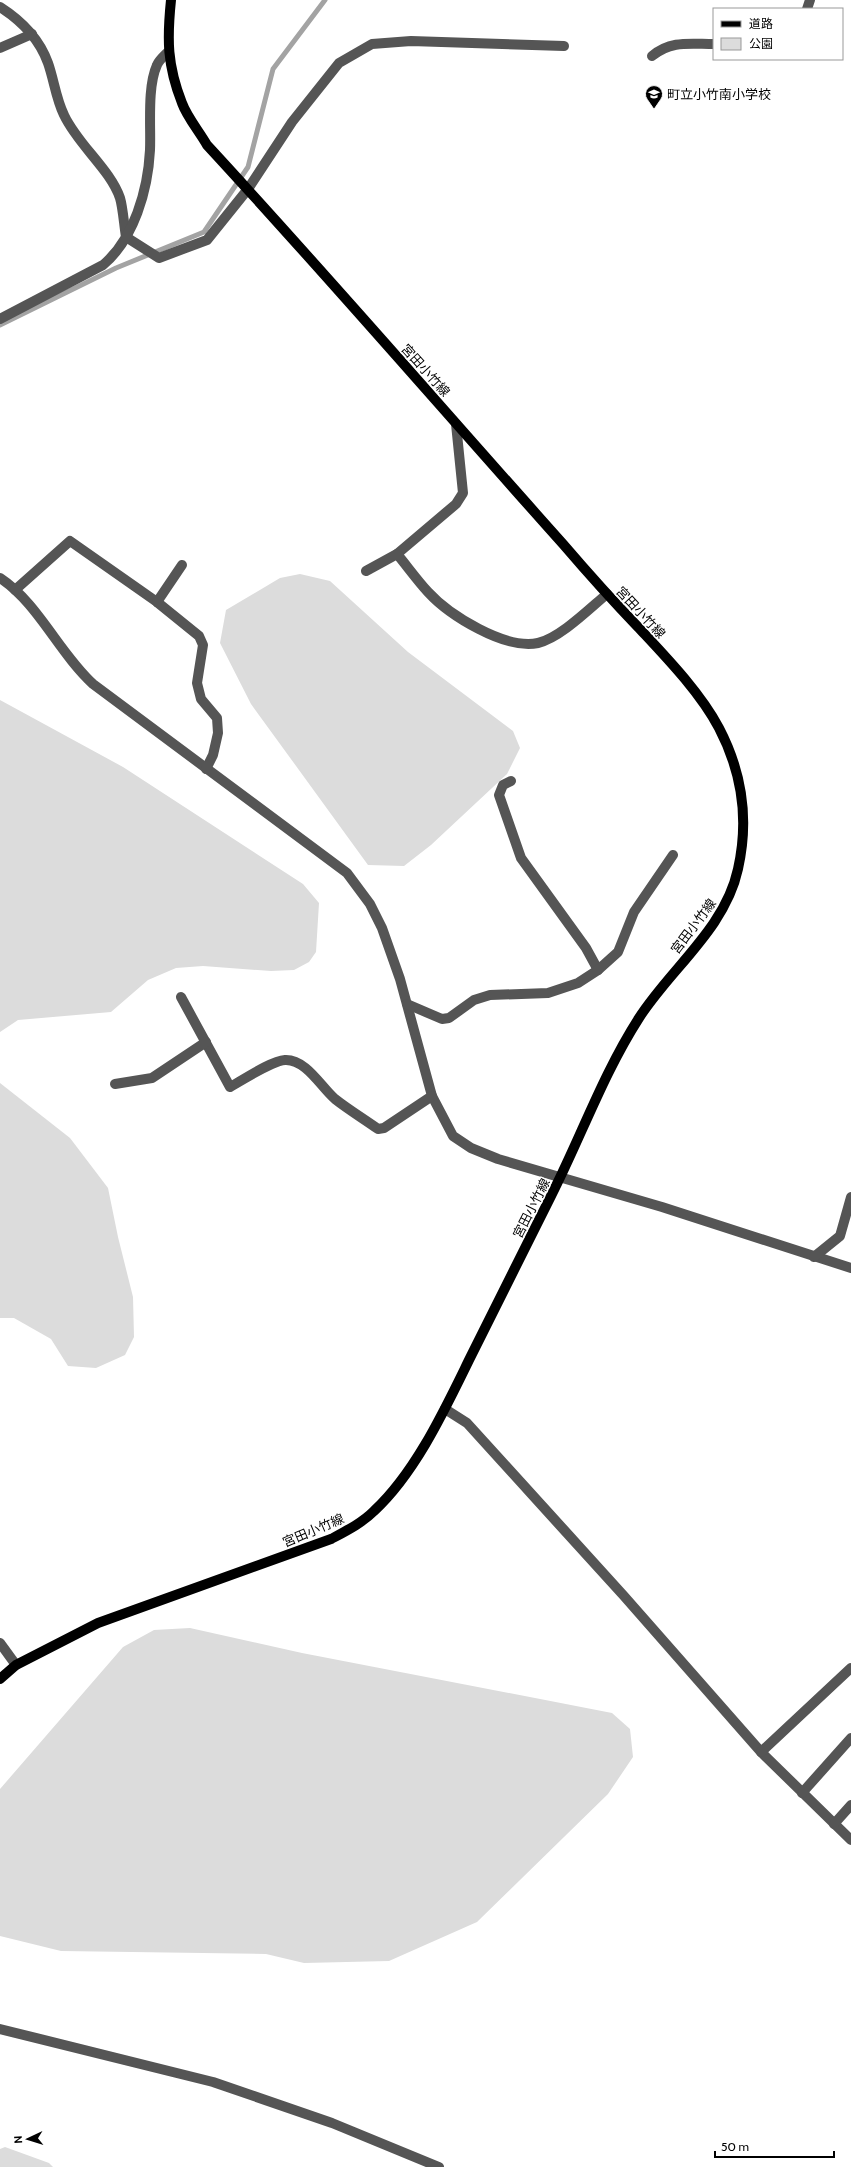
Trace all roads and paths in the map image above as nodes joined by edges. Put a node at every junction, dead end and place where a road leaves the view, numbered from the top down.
1 (171, 0) edge
2 (0, 7) edge
3 (32, 34) junction
4 (713, 44) edge
5 (564, 46) dead end
6 (0, 48) edge
7 (169, 51) junction
8 (652, 56) dead end
9 (248, 189) junction
10 (126, 237) junction
11 (0, 319) edge
12 (456, 424) junction
13 (397, 554) junction
14 (182, 565) dead end
15 (366, 572) dead end
16 (0, 578) edge
17 (15, 590) junction
18 (607, 594) junction
19 (157, 602) junction
20 (206, 768) junction
21 (511, 782) dead end
22 (673, 855) dead end
23 (598, 970) junction
24 (181, 997) dead end
25 (407, 1004) junction
26 (206, 1042) junction
27 (114, 1084) dead end
28 (432, 1096) junction
29 (560, 1178) junction
30 (851, 1197) edge
31 (814, 1257) junction
32 (851, 1268) edge
33 (445, 1409) junction
34 (0, 1643) edge
35 (16, 1666) junction
36 (851, 1668) edge
37 (0, 1679) edge
38 (851, 1738) edge
39 (761, 1752) junction
40 (802, 1793) junction
41 (851, 1806) edge
42 (834, 1824) junction
43 (851, 1840) edge
44 (0, 2029) edge
45 (440, 2167) edge

1 - 7 main road, 宮田小竹線
2 - 3 street
3 - 6 street
3 - 10 street
4 - 8 street
5 - 9 street
7 - 9 main road, 宮田小竹線
7 - 10 street
9 - 10 street
9 - 12 main road, 宮田小竹線
10 - 11 street
12 - 13 street
12 - 18 main road, 宮田小竹線
13 - 15 street
13 - 18 street
14 - 19 street
16 - 17 street
17 - 19 street
17 - 20 street
18 - 29 main road, 宮田小竹線
19 - 20 street
20 - 25 street
21 - 23 street
22 - 23 street
23 - 25 street
24 - 26 street
25 - 28 street
26 - 27 street
26 - 28 street
28 - 29 street
29 - 31 street
29 - 33 main road, 宮田小竹線
30 - 31 street
31 - 32 street
33 - 35 main road, 宮田小竹線
33 - 39 street
34 - 35 street
35 - 37 main road, 宮田小竹線
36 - 39 street
38 - 40 street
39 - 40 street
40 - 42 street
41 - 42 street
42 - 43 street
44 - 45 street

